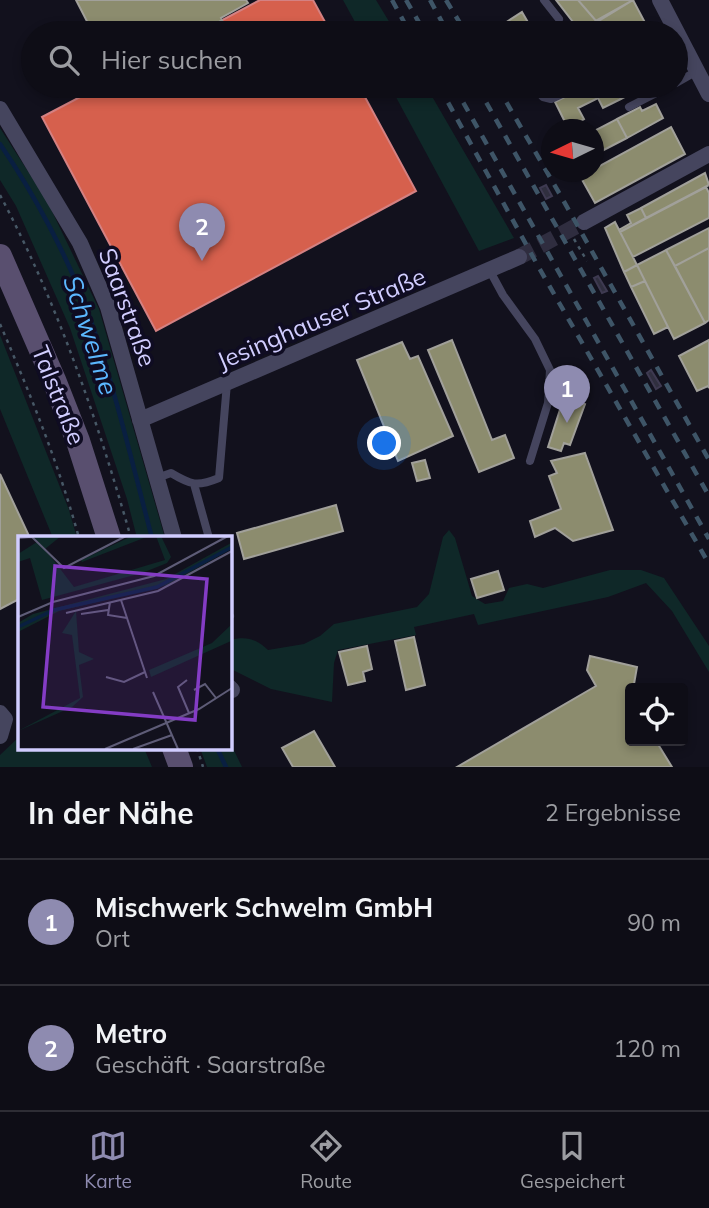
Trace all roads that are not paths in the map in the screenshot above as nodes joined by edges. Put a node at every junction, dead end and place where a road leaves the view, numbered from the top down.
1 (544, 0) edge
2 (660, 0) edge
3 (559, 19) dead end
4 (670, 21) edge
5 (688, 55) edge
6 (697, 71) junction
7 (688, 76) edge
8 (709, 94) edge
9 (647, 98) edge
10 (629, 107) dead end
11 (0, 109) edge
12 (709, 154) edge
13 (584, 222) tunnel mouth
14 (0, 256) edge
15 (519, 257) tunnel mouth
16 (490, 271) junction
17 (227, 383) junction
18 (140, 420) junction
19 (530, 461) dead end
20 (156, 478) junction
21 (194, 484) junction
22 (108, 536) edge
23 (173, 536) edge
24 (208, 536) edge
25 (2, 716) edge
26 (0, 736) edge
27 (175, 750) edge
28 (181, 767) edge

1 - 3 lane
2 - 4 street
5 - 6 street
6 - 7 lane
6 - 8 street
9 - 10 lane
11 - 18 street, Saarstraße
12 - 13 street
14 - 22 main road, Talstraße
15 - 16 street, Jesinghauser Straße
16 - 17 street, Jesinghauser Straße
16 - 19 lane
17 - 18 street, Jesinghauser Straße
17 - 21 lane
18 - 20 street, Saarstraße
20 - 21 lane
20 - 23 street, Saarstraße
21 - 24 lane
25 - 26 street
27 - 28 main road

